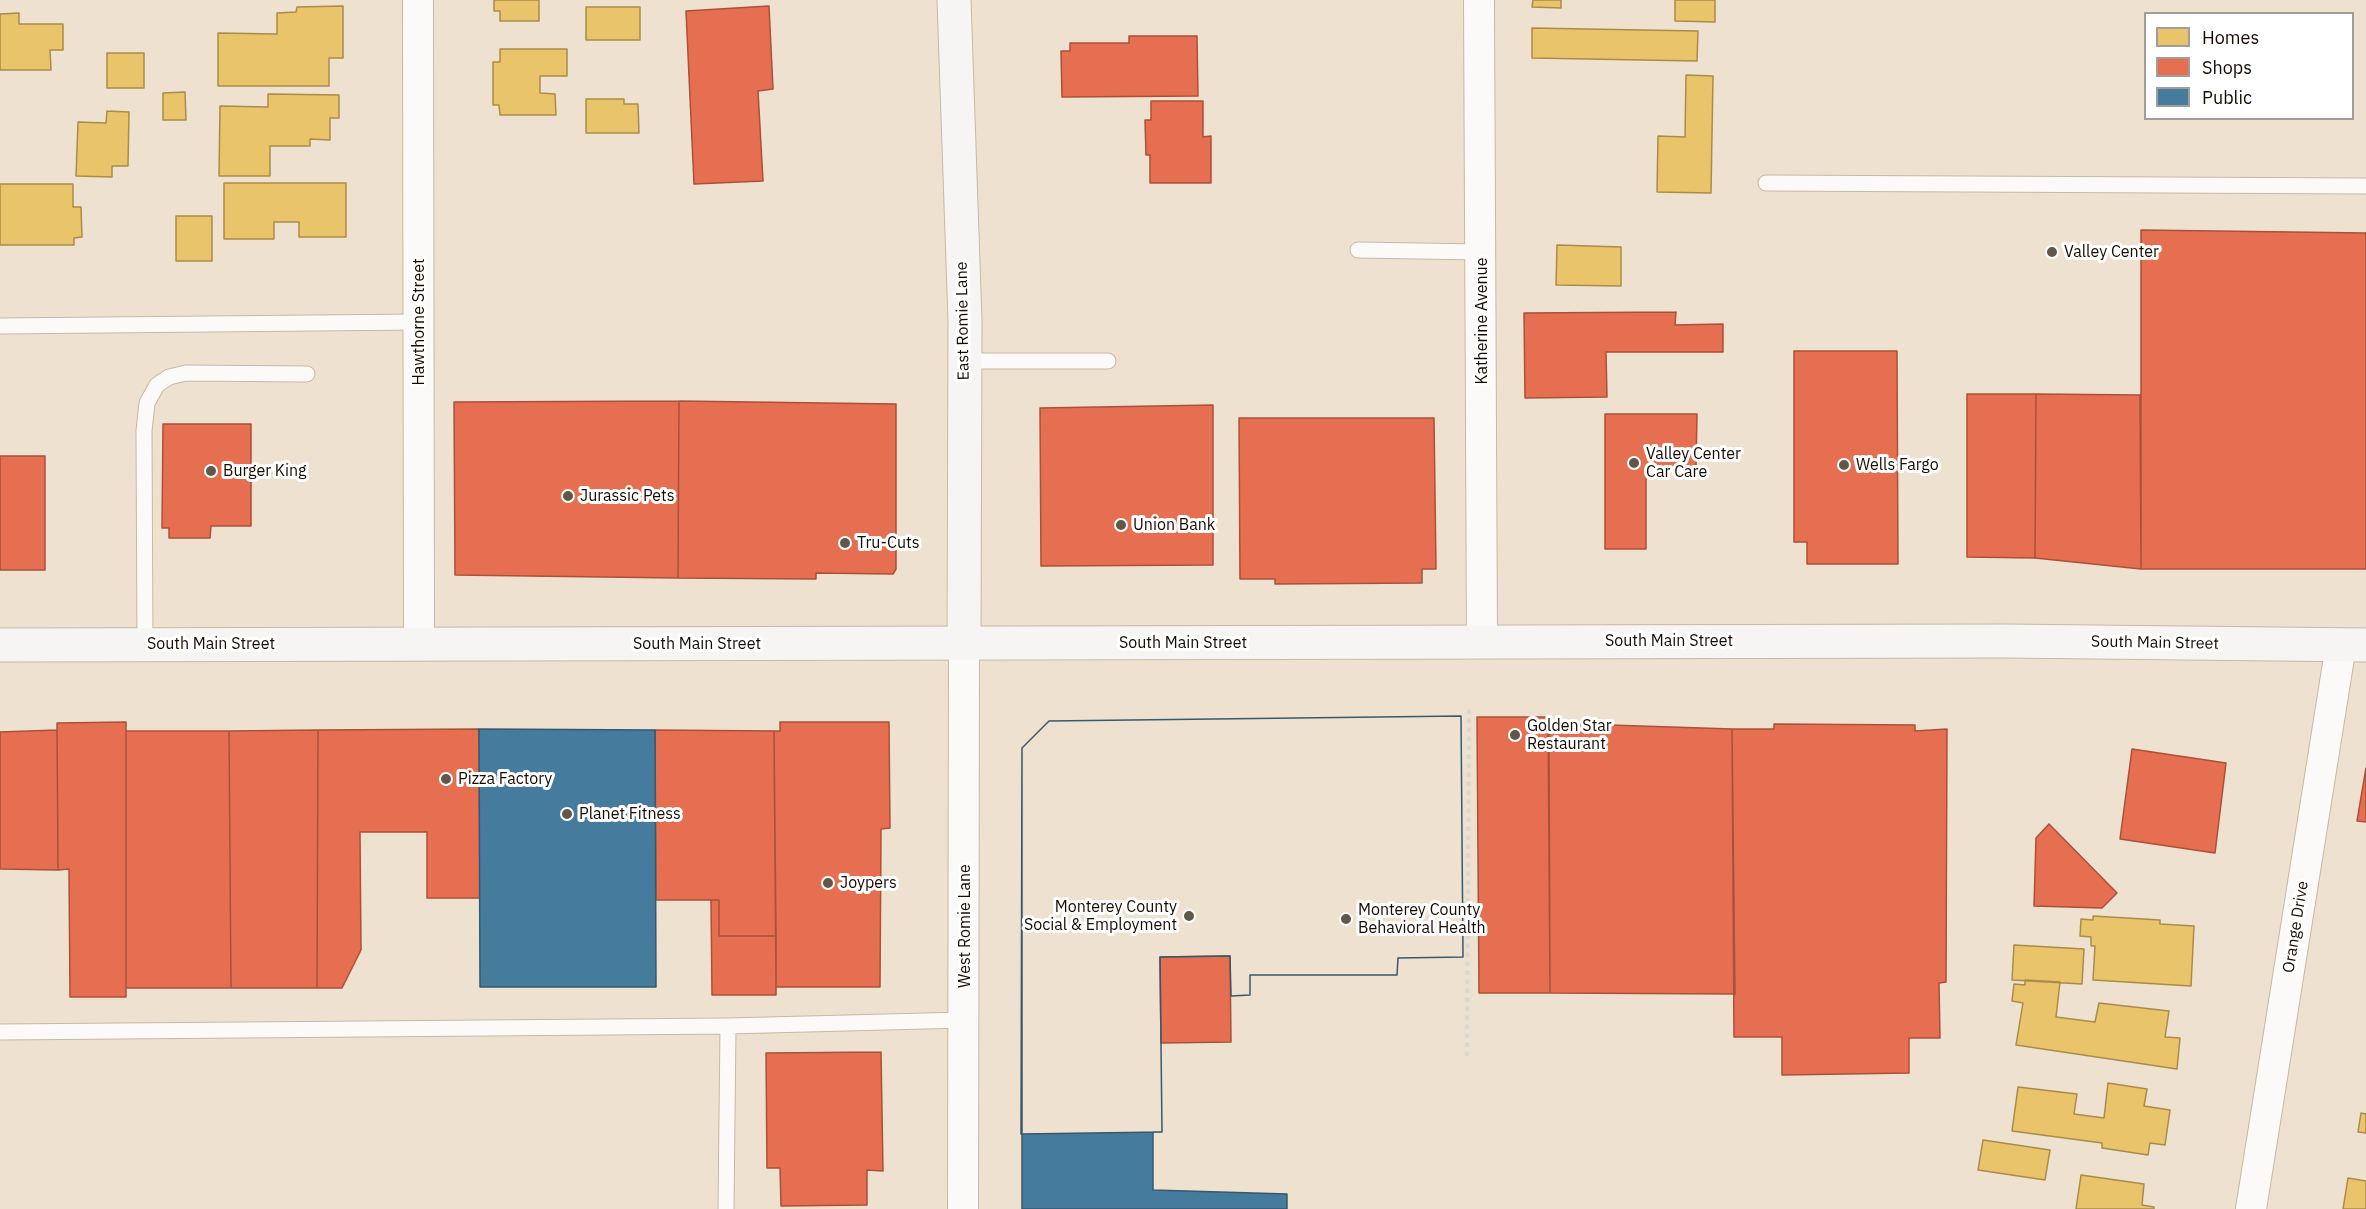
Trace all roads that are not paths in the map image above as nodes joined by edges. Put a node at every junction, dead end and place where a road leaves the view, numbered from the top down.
1 (418, 0) edge
2 (954, 0) edge
3 (1479, 0) edge
4 (1766, 183) dead end
5 (2366, 186) edge
6 (1358, 250) dead end
7 (1481, 252) junction
8 (419, 322) junction
9 (0, 326) edge
10 (964, 361) junction
11 (1108, 361) dead end
12 (307, 374) dead end
13 (1482, 642) junction
14 (964, 643) junction
15 (0, 645) edge
16 (145, 645) junction
17 (419, 645) junction
18 (2354, 645) edge
19 (965, 1020) junction
20 (728, 1026) junction
21 (0, 1032) edge
22 (726, 1209) edge
23 (963, 1209) edge
24 (2251, 1209) edge

1 - 8 street, Hawthorne Street
2 - 10 main road, East Romie Lane
3 - 7 street, Katherine Avenue
4 - 5 lane
6 - 7 lane
7 - 13 street, Katherine Avenue
8 - 9 lane
8 - 17 street, Hawthorne Street
10 - 11 lane
10 - 14 main road, East Romie Lane
12 - 16 lane
13 - 14 main road, South Main Street
13 - 18 main road, South Main Street
14 - 17 main road, South Main Street
14 - 19 street, West Romie Lane
15 - 16 main road, South Main Street
16 - 17 main road, South Main Street
18 - 24 street, Orange Drive
19 - 20 lane
19 - 23 street, West Romie Lane
20 - 21 lane
20 - 22 lane

